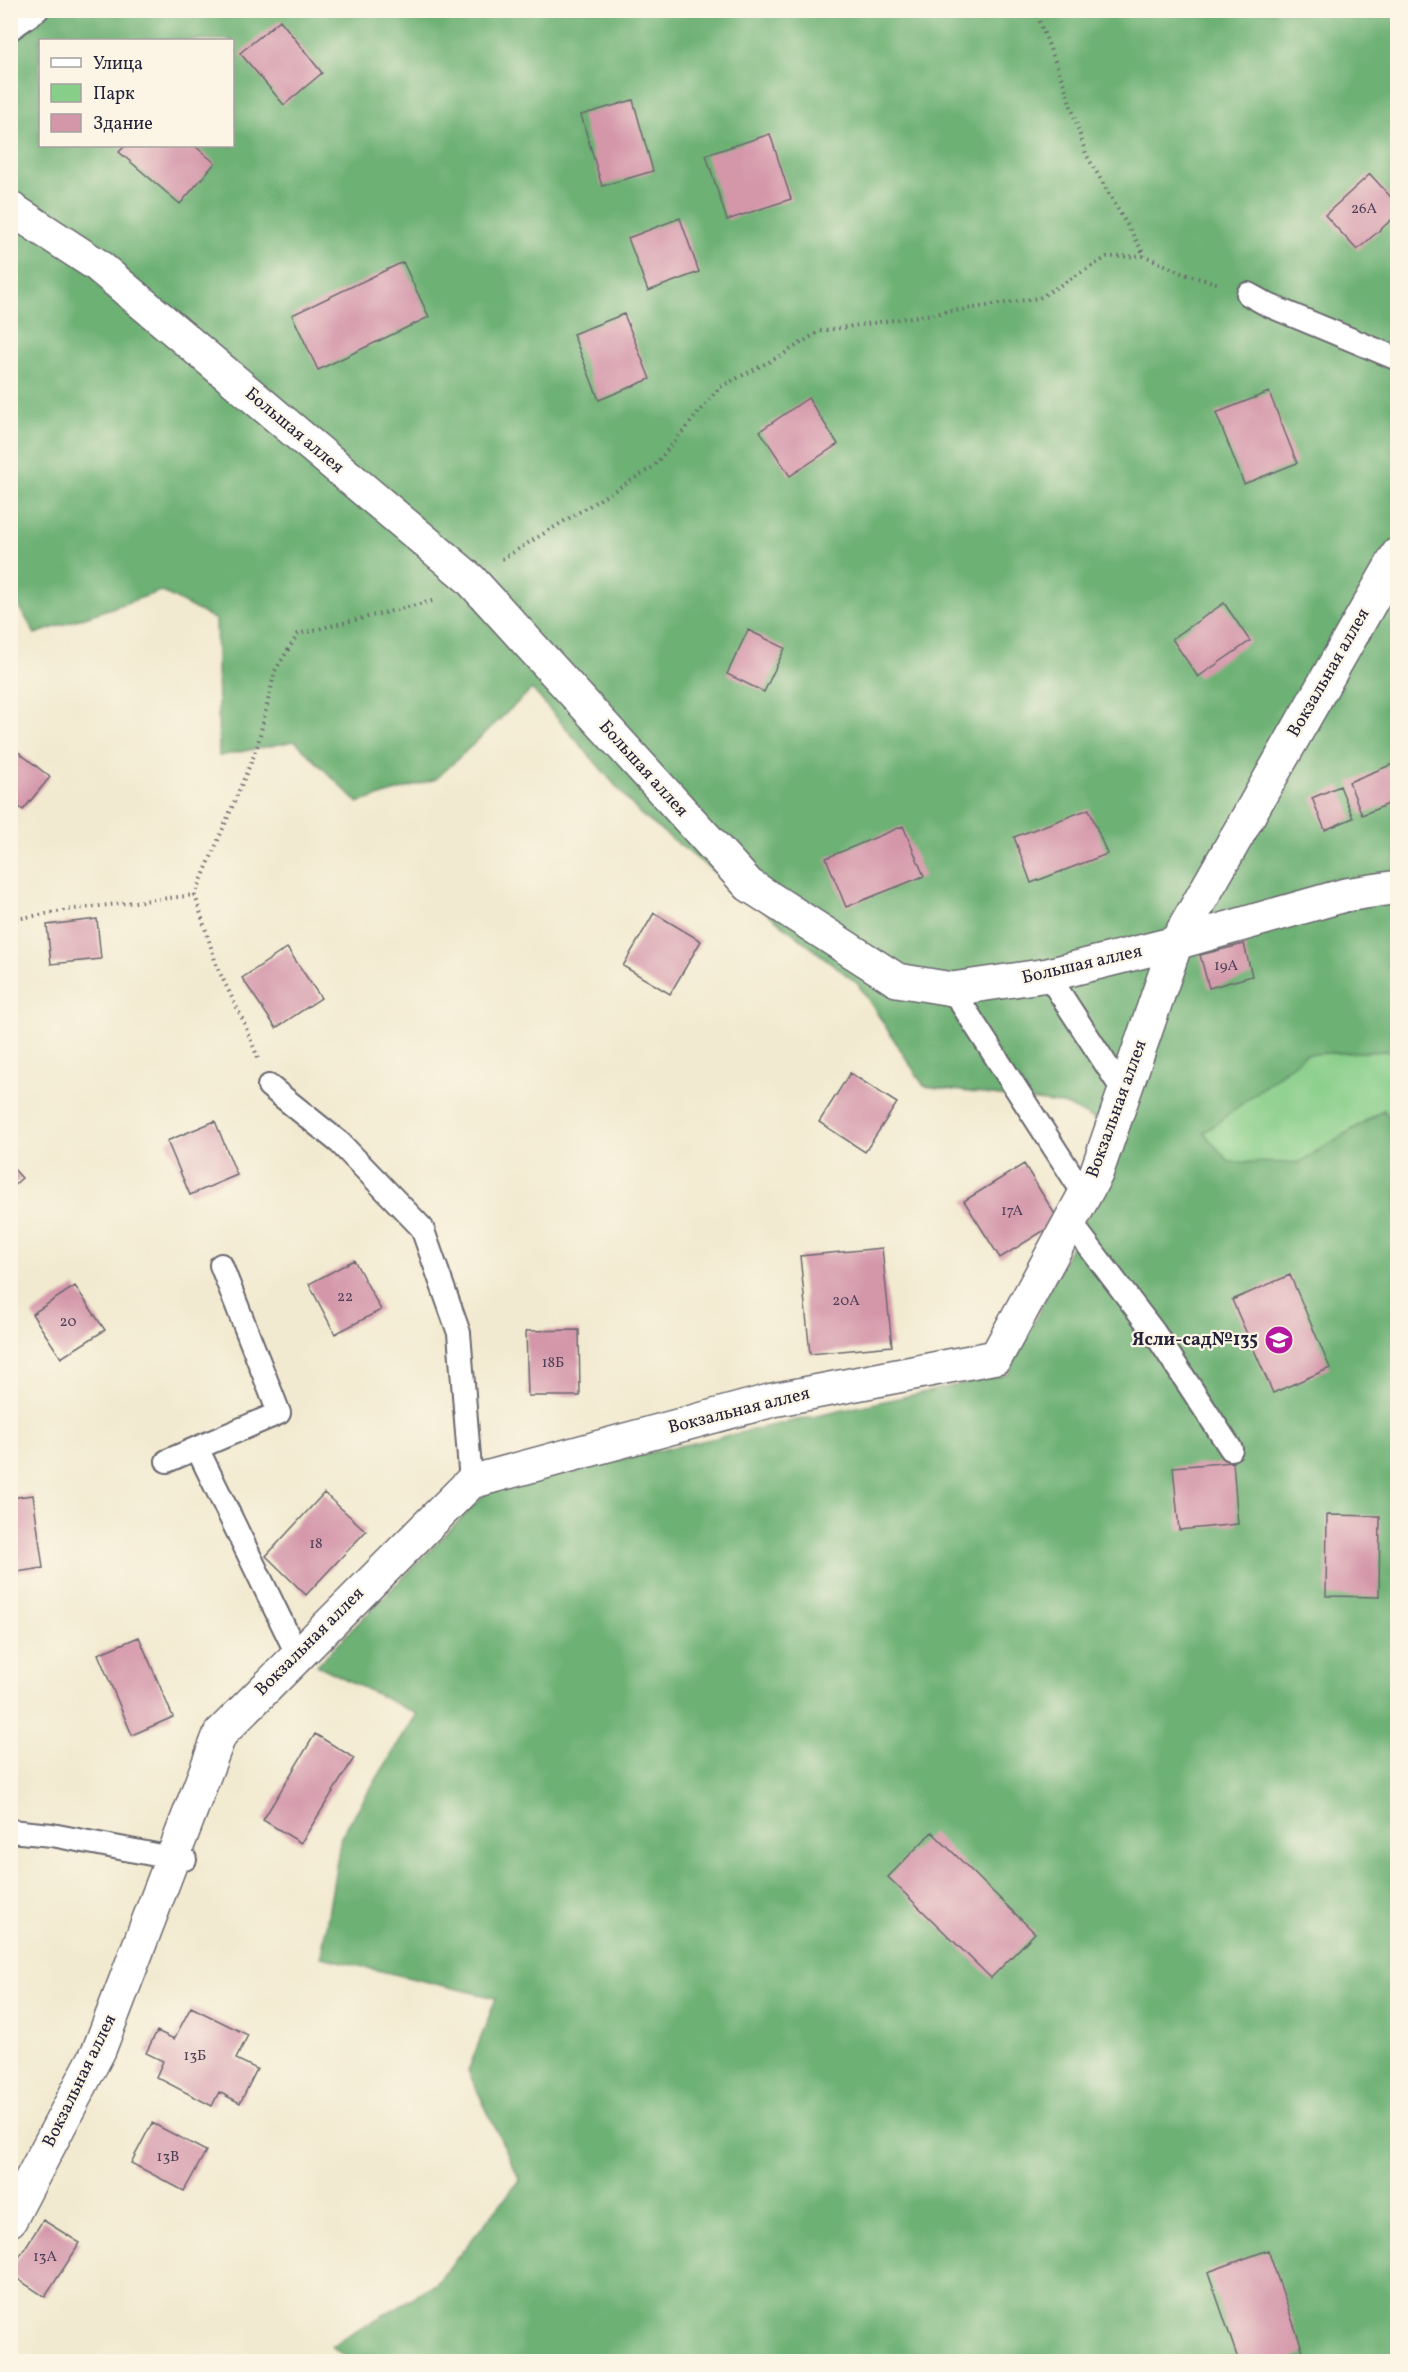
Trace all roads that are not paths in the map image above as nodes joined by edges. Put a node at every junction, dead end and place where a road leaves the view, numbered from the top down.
1 (37, 10) edge
2 (10, 29) edge
3 (10, 208) edge
4 (1248, 294) road end
5 (1398, 358) edge
6 (1398, 554) edge
7 (1398, 887) edge
8 (1176, 943) junction
9 (1048, 975) junction
10 (952, 989) junction
11 (269, 1086) road end
12 (1124, 1092) junction
13 (1079, 1205) junction
14 (221, 1265) dead end
15 (198, 1448) junction
16 (1231, 1449) dead end
17 (167, 1461) dead end
18 (471, 1482) junction
19 (297, 1654) junction
20 (10, 1831) edge
21 (179, 1859) junction
22 (10, 2220) edge

1 - 2 lane
3 - 10 street, Большая аллея
4 - 5 lane
6 - 8 street, Вокзальная аллея
7 - 8 street, Большая аллея
8 - 9 street, Большая аллея
8 - 12 street, Вокзальная аллея
9 - 10 street, Большая аллея
9 - 12 lane
10 - 13 lane
11 - 18 lane
12 - 13 street, Вокзальная аллея
13 - 16 lane
13 - 18 street, Вокзальная аллея
14 - 15 lane
15 - 17 lane
15 - 19 lane
18 - 19 street, Вокзальная аллея
19 - 21 street, Вокзальная аллея
20 - 21 lane
21 - 22 street, Вокзальная аллея

